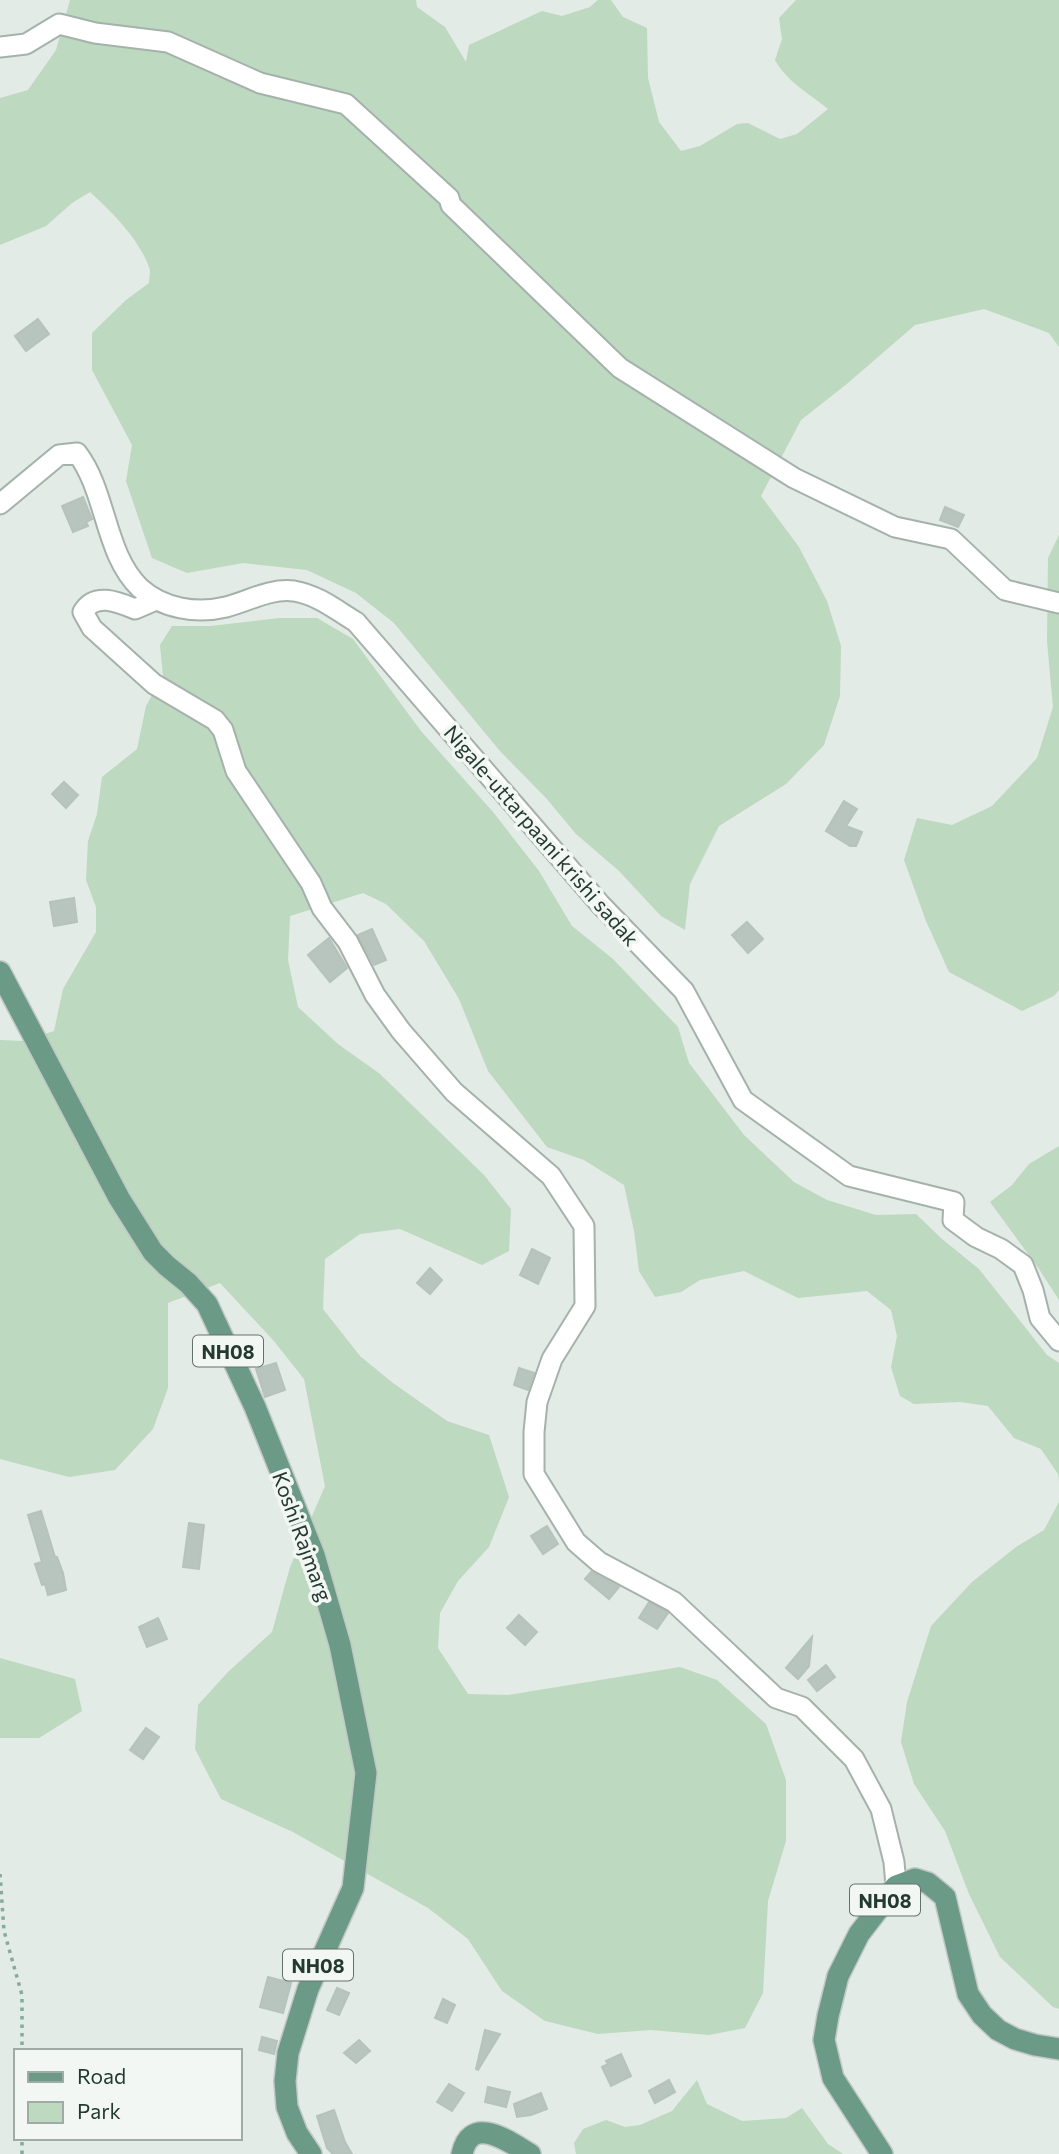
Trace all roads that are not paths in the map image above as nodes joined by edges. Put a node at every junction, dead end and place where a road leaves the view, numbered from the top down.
1 (0, 47) edge
2 (0, 504) edge
3 (156, 600) junction
4 (1059, 603) edge
5 (0, 972) edge
6 (1059, 1341) edge
7 (896, 1886) junction
8 (1059, 2049) edge
9 (311, 2154) edge
10 (462, 2154) edge
11 (530, 2154) edge
12 (882, 2154) edge

1 - 4 street
2 - 3 street, Nigale-uttarpaani krishi sadak
3 - 6 street, Nigale-uttarpaani krishi sadak
3 - 7 street
5 - 9 main road, Koshi Rajmarg / NH08
7 - 8 main road, NH08
7 - 12 main road, NH08
10 - 11 main road

